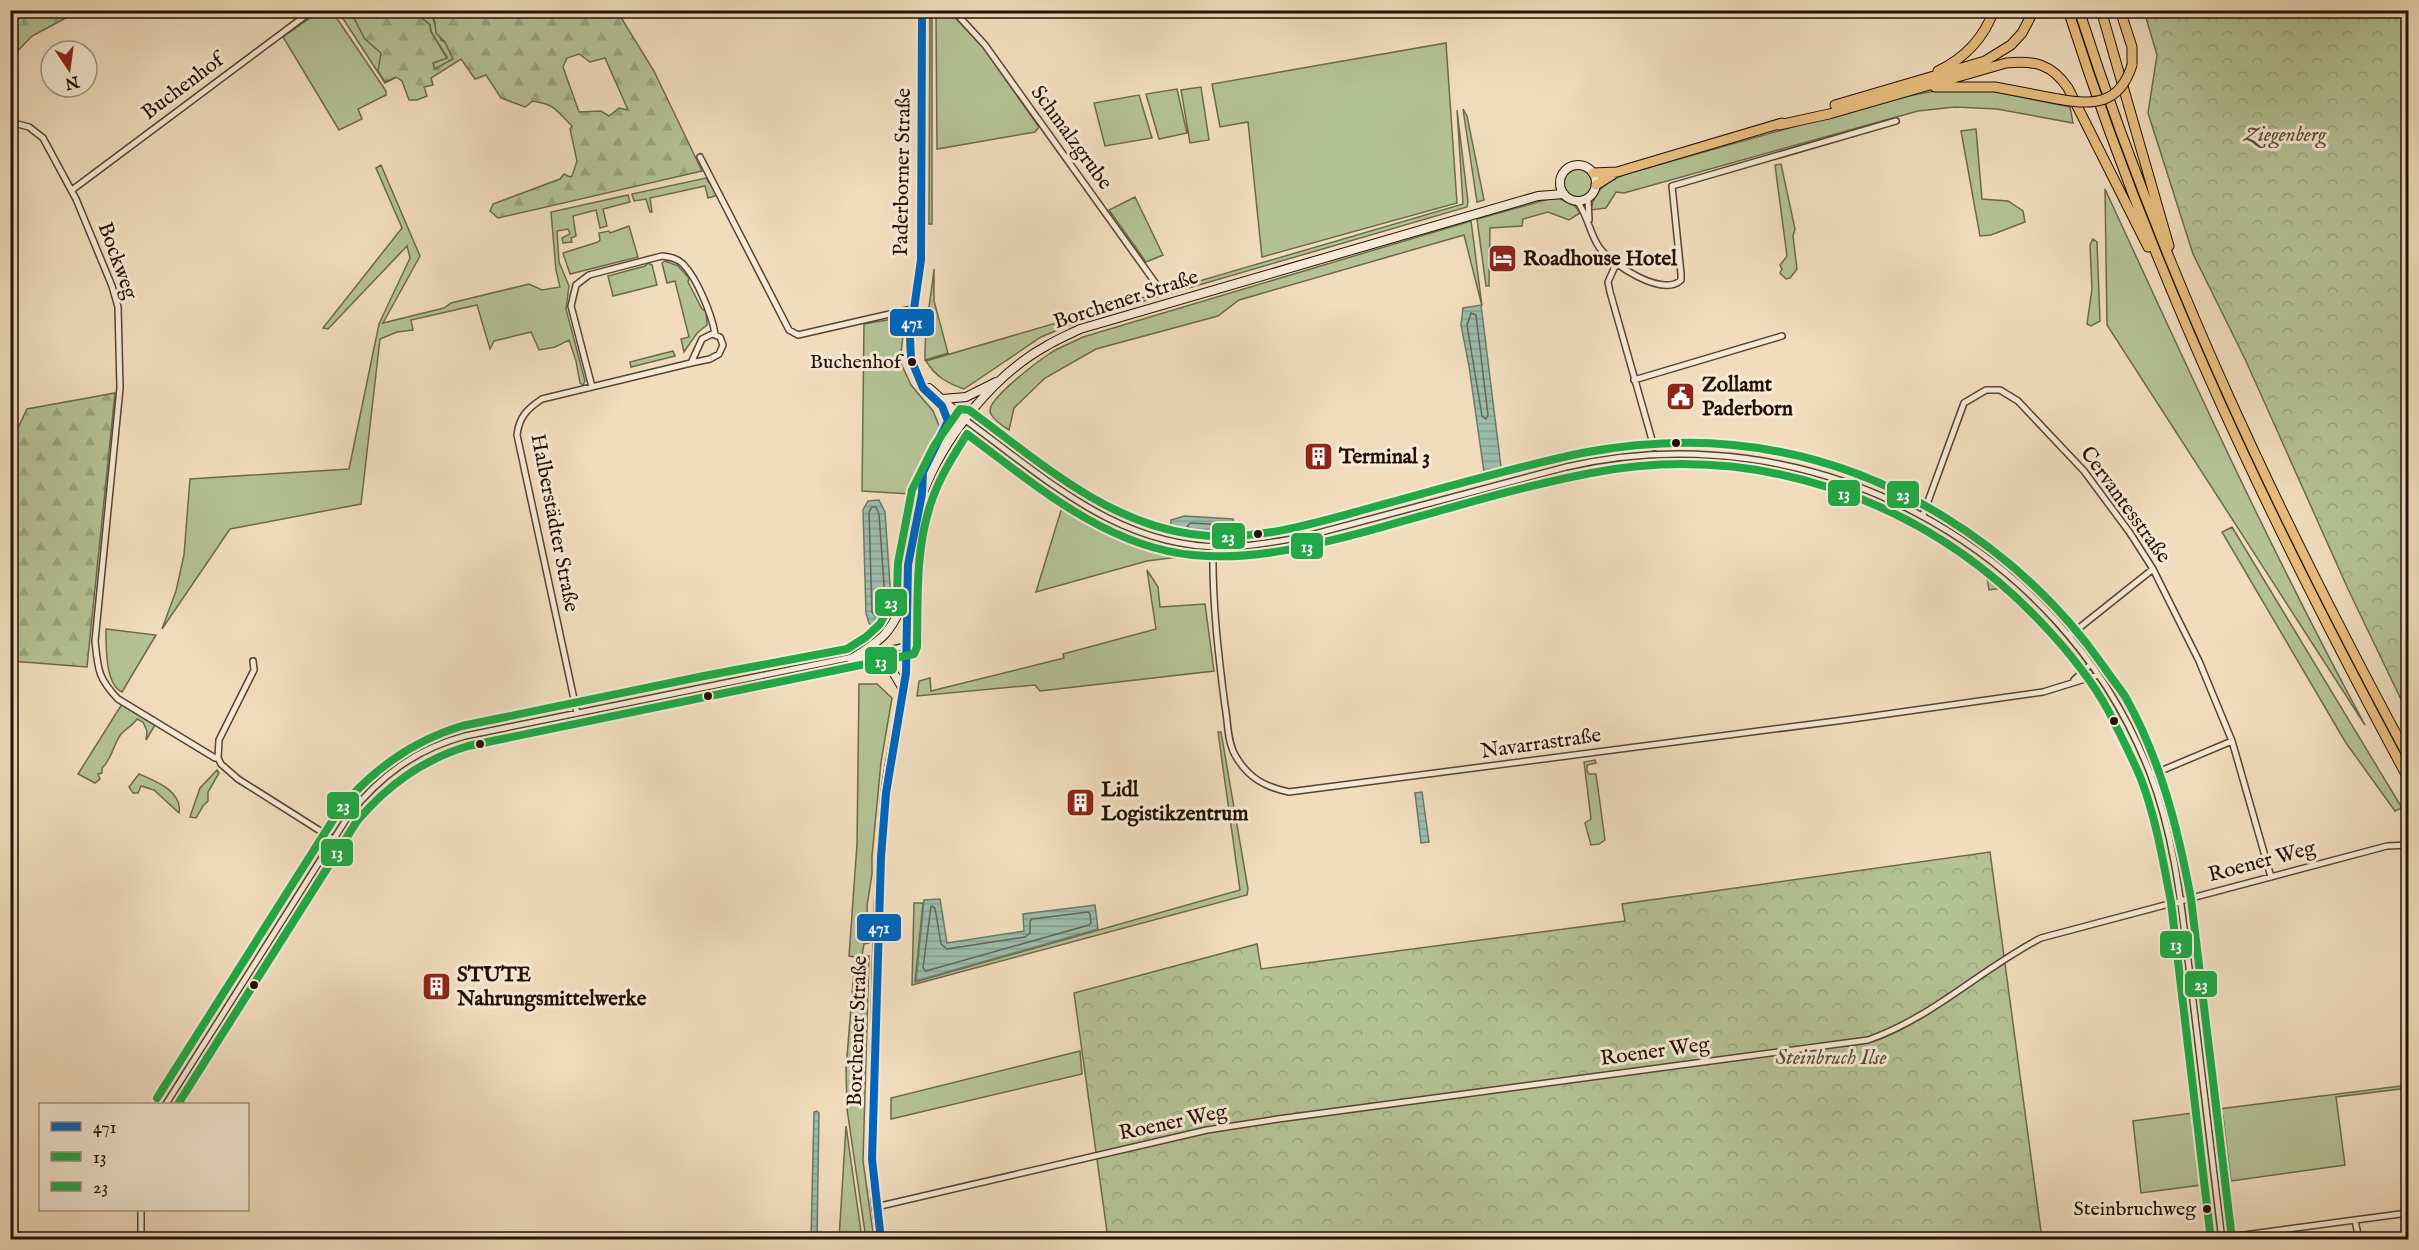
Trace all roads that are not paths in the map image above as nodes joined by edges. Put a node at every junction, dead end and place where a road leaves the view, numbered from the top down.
1 (314, 10) edge
2 (922, 10) edge
3 (953, 10) edge
4 (1994, 10) edge
5 (2034, 10) edge
6 (2068, 10) edge
7 (2079, 10) edge
8 (2101, 10) edge
9 (2120, 10) edge
10 (1904, 85) junction
11 (1914, 89) junction
12 (1896, 121) dead end
13 (10, 122) edge
14 (1779, 125) junction
15 (700, 157) dead end
16 (1617, 172) junction
17 (1593, 173) junction
18 (1560, 182) junction
19 (1596, 185) junction
20 (72, 190) junction
21 (1564, 194) junction
22 (1538, 195) junction
23 (1588, 198) junction
24 (1577, 201) junction
25 (1589, 221) junction
26 (2157, 257) junction
27 (1616, 264) junction
28 (2175, 277) junction
29 (1159, 288) dead end
30 (916, 308) junction
31 (715, 334) junction
32 (1782, 336) dead end
33 (691, 363) junction
34 (1005, 376) junction
35 (920, 380) junction
36 (1634, 380) junction
37 (592, 387) junction
38 (943, 399) junction
39 (964, 419) junction
40 (1654, 447) dead end
41 (922, 494) junction
42 (1923, 515) junction
43 (1213, 546) junction
44 (2153, 569) junction
45 (908, 594) junction
46 (2069, 636) junction
47 (907, 646) junction
48 (851, 659) junction
49 (253, 661) dead end
50 (2090, 665) junction
51 (2097, 675) junction
52 (2072, 682) junction
53 (903, 689) junction
54 (576, 713) junction
55 (2232, 741) junction
56 (2409, 756) edge
57 (218, 758) junction
58 (2151, 775) junction
59 (2409, 778) edge
60 (333, 839) junction
61 (2409, 845) edge
62 (2271, 877) junction
63 (2181, 900) junction
64 (167, 1103) edge
65 (876, 1208) junction
66 (141, 1211) edge
67 (2409, 1213) edge
68 (2355, 1221) junction
69 (141, 1239) edge
70 (881, 1239) edge
71 (2222, 1239) edge
72 (2359, 1239) edge

1 - 20 street, Buchenhof
2 - 30 main road, Paderborner Straße
3 - 29 street, Schmalzgrube
4 - 10 highway
5 - 10 highway
6 - 26 highway
7 - 28 highway
8 - 28 highway
9 - 11 highway, bridge
10 - 14 highway
11 - 14 highway
11 - 26 highway
12 - 27 street
13 - 20 street, Bockweg
14 - 16 highway
15 - 30 street
16 - 17 highway
16 - 19 highway
17 - 18 main road
17 - 19 main road
18 - 21 main road
18 - 22 main road, Borchener Straße
19 - 23 main road
20 - 57 street, Bockweg
21 - 22 main road, Borchener Straße
21 - 24 main road
22 - 34 main road, Borchener Straße
23 - 24 main road
23 - 25 street
24 - 25 street
25 - 27 street
26 - 59 highway
27 - 36 street
28 - 56 highway
30 - 35 main road, Paderborner Straße
31 - 33 street
31 - 33 street, Halberstädter Straße
31 - 37 street, Halberstädter Straße
32 - 36 street
33 - 37 street, Halberstädter Straße
34 - 38 main road
34 - 39 main road, Borchener Straße
35 - 38 main road
35 - 41 main road
36 - 40 street
37 - 54 street, Halberstädter Straße
38 - 39 main road
39 - 41 main road, Borchener Straße
39 - 43 street
41 - 45 main road, Borchener Straße
42 - 43 street
42 - 44 street, Cervantesstraße
42 - 46 street
43 - 52 street, Navarrastraße
44 - 46 street
44 - 55 street, Cervantesstraße
45 - 47 main road, Borchener Straße
45 - 48 main road
46 - 50 street
47 - 48 street
47 - 53 main road, Borchener Straße
48 - 53 main road
48 - 54 street
49 - 57 street
50 - 51 street
50 - 52 street, Navarrastraße
51 - 52 street, Navarrastraße
51 - 58 street
53 - 65 main road, Borchener Straße
54 - 60 street
55 - 58 street
55 - 62 street, Cervantesstraße
57 - 60 street
58 - 63 street
60 - 64 street
61 - 62 street, Roener Weg
62 - 63 street, Roener Weg
63 - 65 street, Roener Weg
63 - 71 street
65 - 70 main road, Borchener Straße
66 - 69 street
67 - 68 street
68 - 71 street
68 - 72 street

